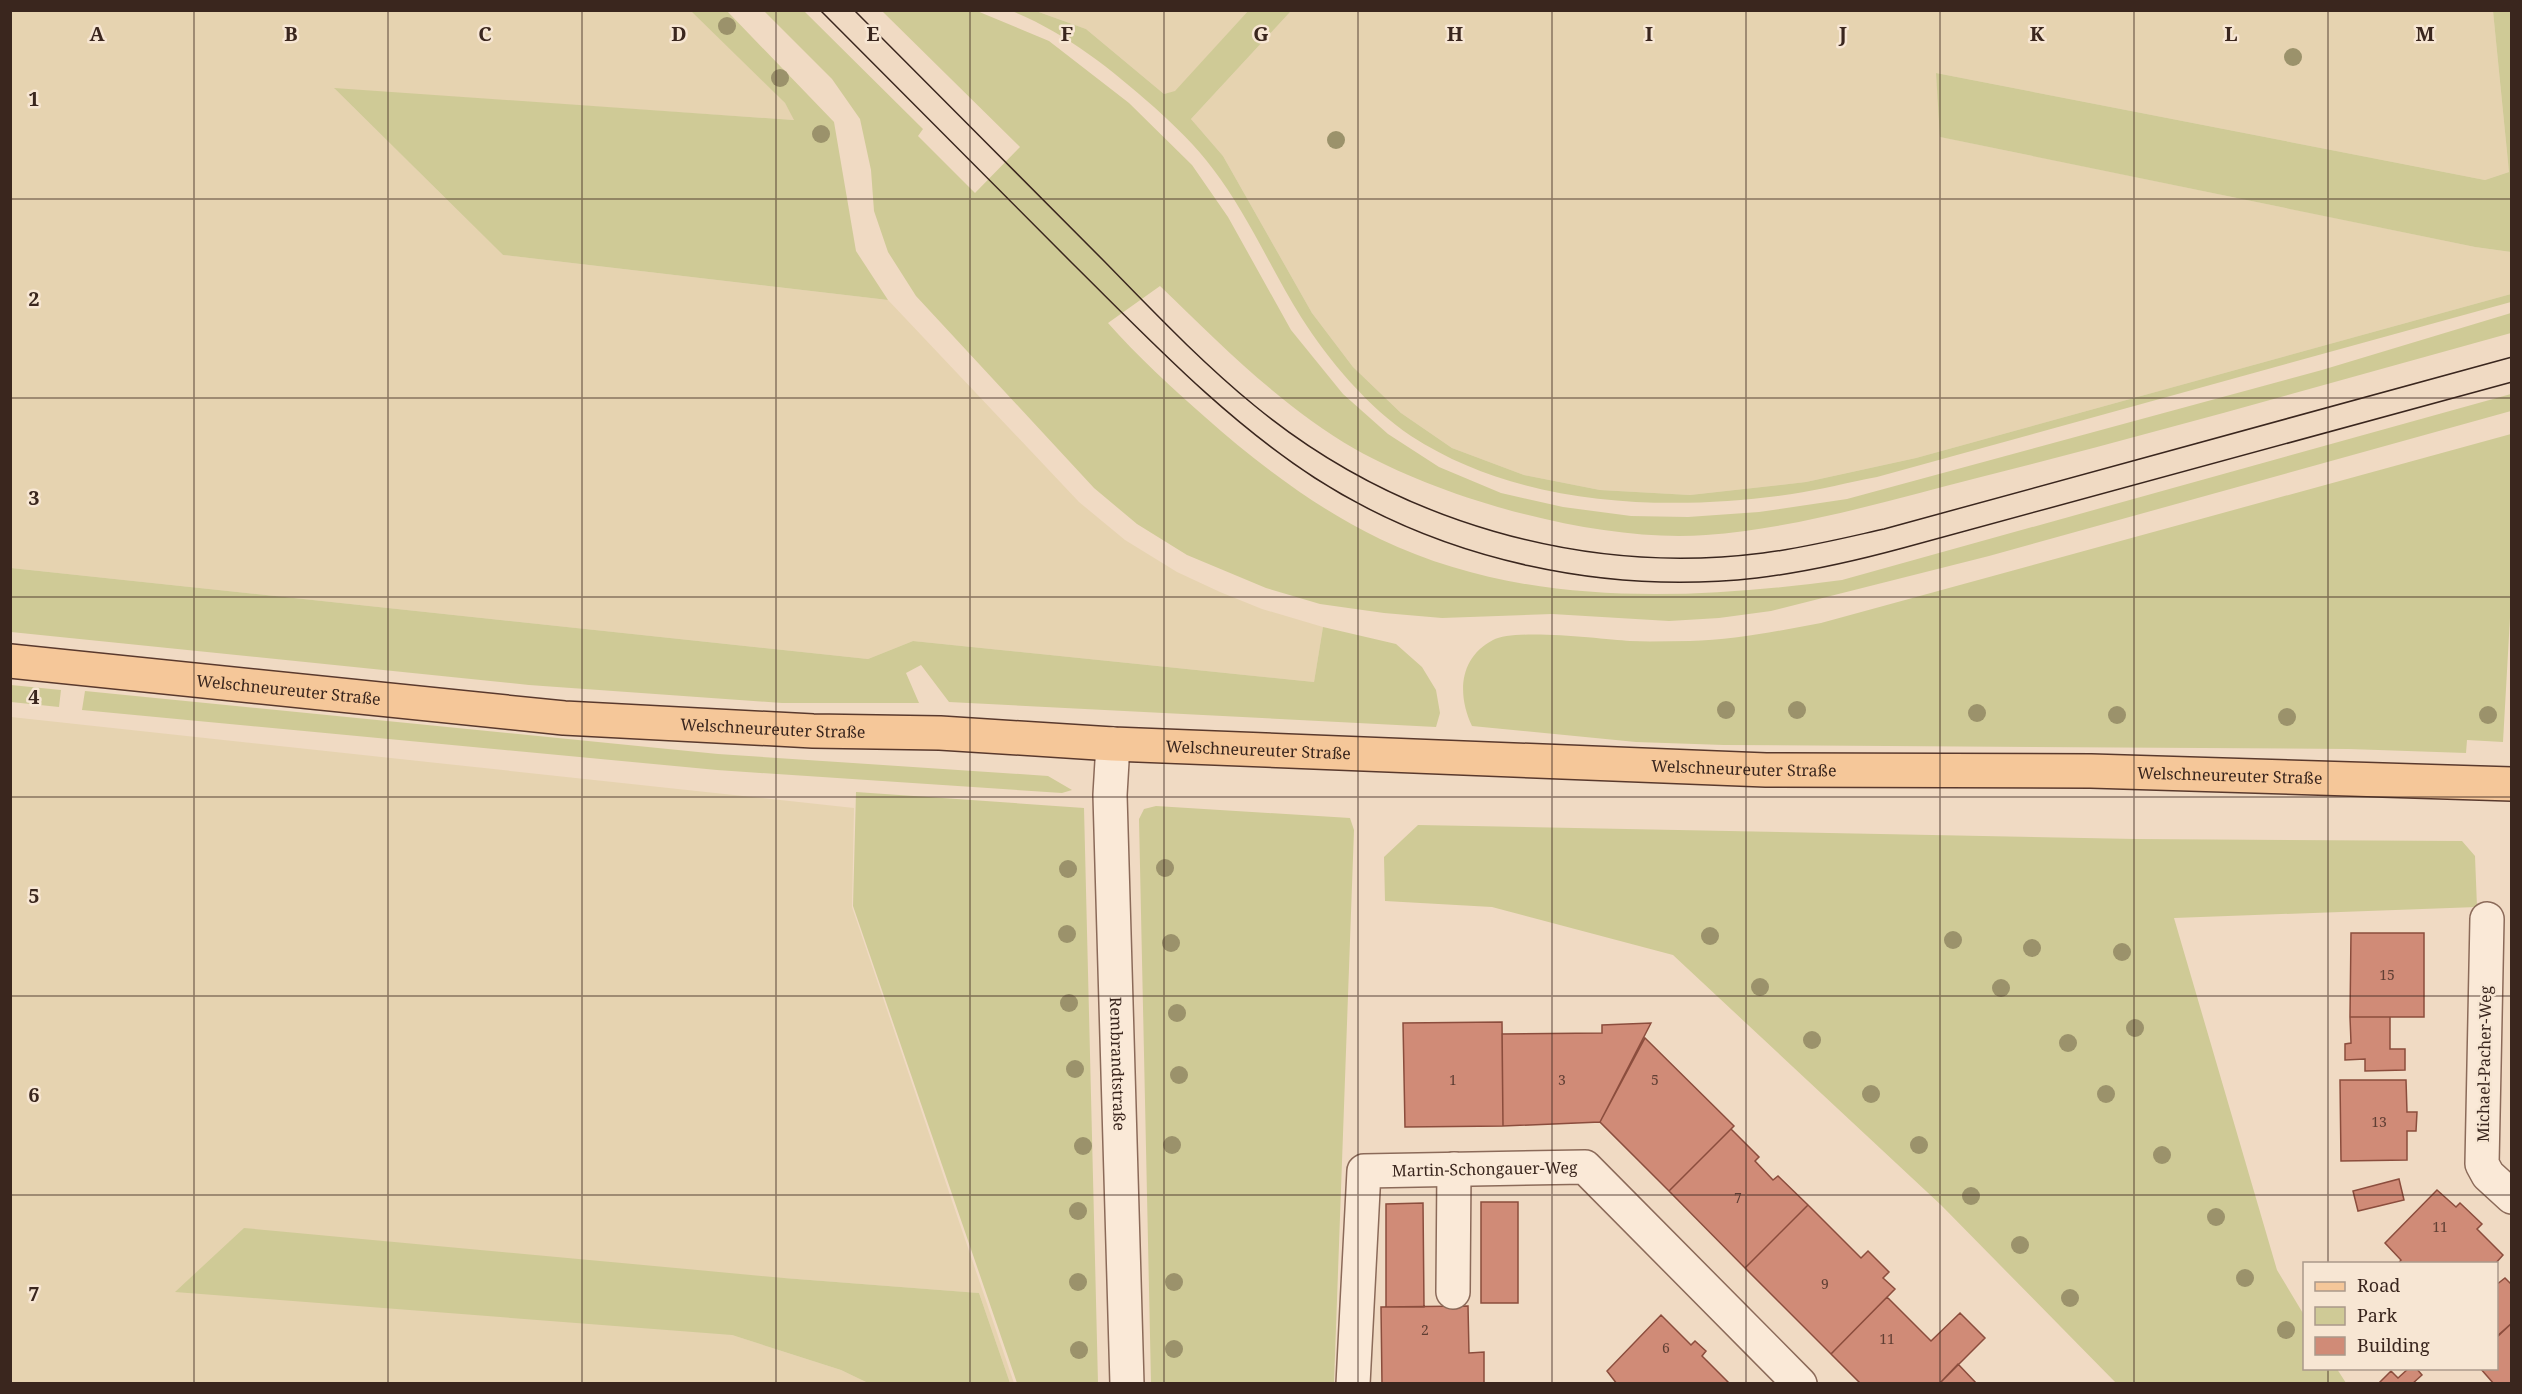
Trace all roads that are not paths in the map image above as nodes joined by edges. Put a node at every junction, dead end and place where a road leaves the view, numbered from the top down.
1 (10, 661) edge
2 (1113, 744) junction
3 (2511, 784) edge
4 (2487, 919) dead end
5 (1454, 1169) junction
6 (2511, 1197) edge
7 (1453, 1292) dead end
8 (1127, 1383) edge
9 (1353, 1383) edge
10 (1800, 1383) edge

1 - 2 main road, Welschneureuter Straße
2 - 3 main road, Welschneureuter Straße
2 - 8 street, Rembrandtstraße
4 - 6 street, Michael-Pacher-Weg
5 - 7 street
5 - 9 street, Martin-Schongauer-Weg
5 - 10 street, Martin-Schongauer-Weg

